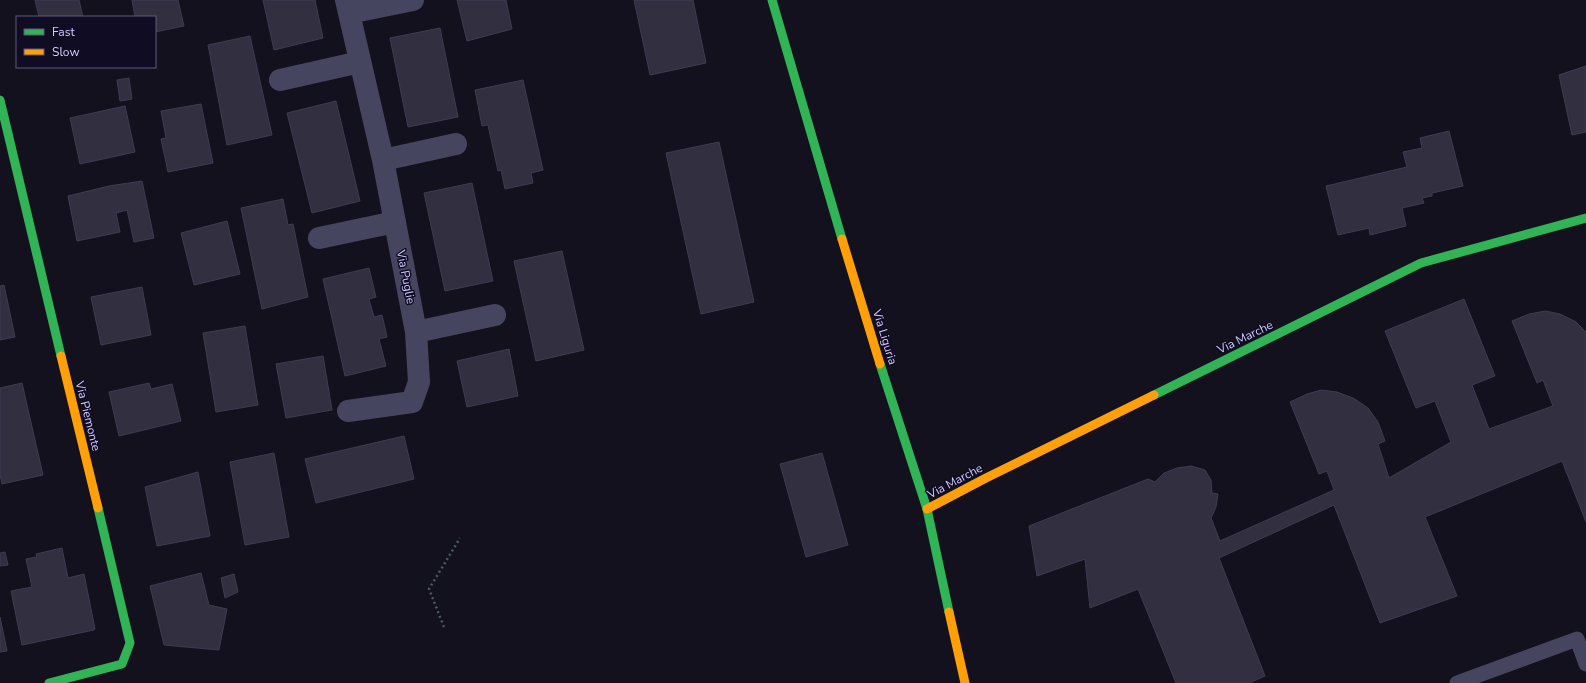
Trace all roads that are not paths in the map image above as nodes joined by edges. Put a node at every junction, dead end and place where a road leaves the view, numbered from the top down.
1 (413, 0) edge
2 (772, 0) edge
3 (348, 7) edge
4 (360, 62) junction
5 (280, 80) dead end
6 (0, 100) edge
7 (456, 144) dead end
8 (383, 160) junction
9 (1586, 218) edge
10 (395, 222) junction
11 (319, 238) dead end
12 (495, 315) dead end
13 (416, 332) junction
14 (348, 411) dead end
15 (927, 509) junction
16 (1586, 664) edge
17 (49, 683) edge
18 (965, 683) edge
19 (1457, 683) edge

1 - 3 street, Via Puglie
2 - 15 street, Via Liguria
3 - 4 street, Via Puglie
4 - 5 street
4 - 8 street, Via Puglie
6 - 17 street, Via Piemonte
7 - 8 street
8 - 10 street, Via Puglie
9 - 15 street, Via Marche
10 - 11 street
10 - 13 street, Via Puglie
12 - 13 street
13 - 14 street, Via Puglie
15 - 18 street, Via Liguria
16 - 19 lane

